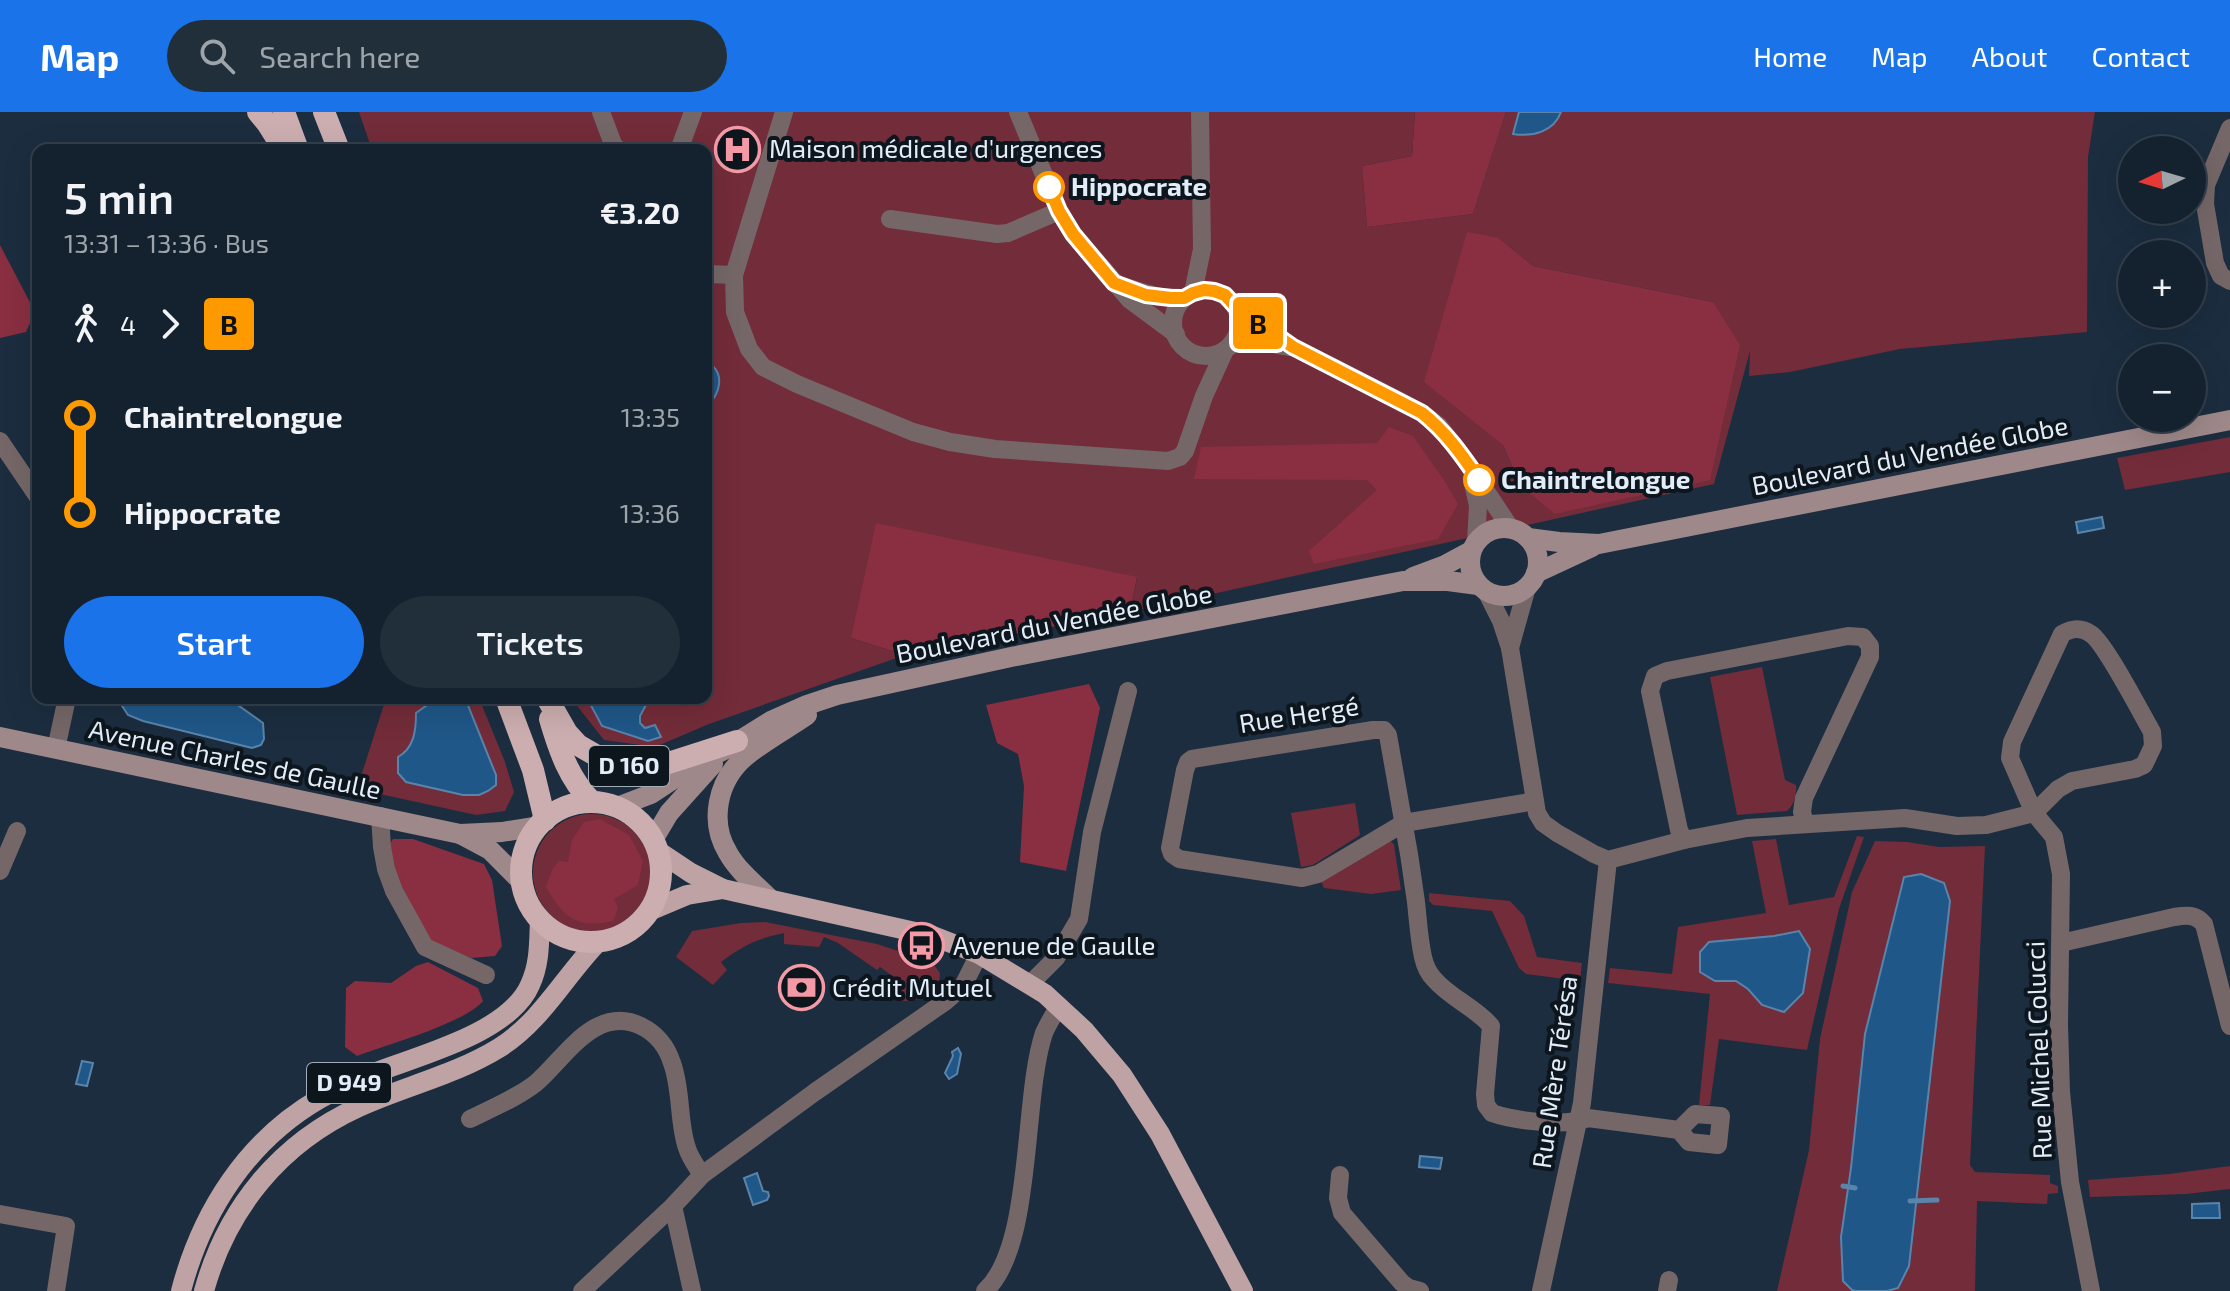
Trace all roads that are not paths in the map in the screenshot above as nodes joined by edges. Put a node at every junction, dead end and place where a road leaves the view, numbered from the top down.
1 (258, 112) edge
2 (284, 112) edge
3 (324, 112) edge
4 (601, 112) edge
5 (693, 112) edge
6 (784, 112) edge
7 (1018, 112) edge
8 (1200, 112) edge
9 (2230, 128) edge
10 (280, 144) edge
11 (296, 144) edge
12 (337, 144) edge
13 (613, 144) edge
14 (681, 144) edge
15 (1059, 211) junction
16 (890, 219) dead end
17 (1202, 249) junction
18 (712, 274) edge
19 (734, 275) junction
20 (2230, 281) edge
21 (1114, 283) junction
22 (1188, 296) junction
23 (1230, 301) junction
24 (1176, 334) junction
25 (1228, 347) junction
26 (1293, 347) junction
27 (1192, 352) junction
28 (1204, 396) junction
29 (2230, 420) edge
30 (0, 441) edge
31 (1468, 464) junction
32 (32, 488) edge
33 (1520, 534) junction
34 (1599, 544) junction
35 (1474, 546) junction
36 (1531, 580) junction
37 (1403, 581) junction
38 (1482, 588) junction
39 (1510, 648) junction
40 (1128, 691) dead end
41 (837, 695) junction
42 (66, 704) edge
43 (508, 704) edge
44 (548, 704) edge
45 (550, 704) edge
46 (0, 737) edge
47 (732, 745) junction
48 (56, 749) junction
49 (1535, 801) junction
50 (592, 802) junction
51 (617, 807) junction
52 (2034, 813) junction
53 (380, 816) junction
54 (542, 823) junction
55 (1404, 823) junction
56 (1805, 823) junction
57 (17, 831) dead end
58 (460, 834) junction
59 (1684, 840) junction
60 (656, 846) junction
61 (1608, 860) junction
62 (0, 871) edge
63 (522, 882) junction
64 (723, 889) junction
65 (770, 899) junction
66 (649, 911) junction
67 (540, 919) junction
68 (598, 942) junction
69 (2061, 943) junction
70 (979, 954) junction
71 (486, 975) dead end
72 (1030, 984) junction
73 (1059, 1006) junction
74 (2230, 1026) edge
75 (470, 1119) dead end
76 (1578, 1122) junction
77 (1679, 1130) dead end
78 (702, 1175) junction
79 (1340, 1175) dead end
80 (673, 1206) junction
81 (0, 1214) edge
82 (1547, 1290) edge
83 (56, 1291) edge
84 (181, 1291) edge
85 (204, 1291) edge
86 (582, 1291) edge
87 (692, 1291) edge
88 (985, 1291) edge
89 (1243, 1291) edge
90 (1420, 1291) edge
91 (2091, 1291) edge

1 - 10 highway
2 - 11 highway
3 - 12 highway
4 - 13 street
5 - 14 street
6 - 19 street
7 - 15 street
8 - 17 street
9 - 20 street
15 - 16 street
15 - 21 street
17 - 22 street
17 - 23 street
18 - 19 street
19 - 28 street
21 - 22 street
21 - 24 street
22 - 23 street
22 - 24 street
23 - 25 street
23 - 26 street
24 - 27 street
25 - 26 street
25 - 27 street
25 - 28 street
26 - 31 street
27 - 28 street
29 - 34 main road, Boulevard du Vendée Globe
30 - 32 street
31 - 33 street
31 - 35 street
33 - 34 main road, Boulevard du Vendée Globe
33 - 35 main road
33 - 36 main road
34 - 36 main road, Boulevard du Vendée Globe
35 - 37 main road, Boulevard du Vendée Globe
35 - 38 main road
36 - 38 main road
36 - 39 street
37 - 38 main road, Boulevard du Vendée Globe
37 - 41 main road, Boulevard du Vendée Globe
38 - 39 street
39 - 49 street
40 - 72 street
41 - 47 main road, Boulevard du Vendée Globe
41 - 65 main road
42 - 48 street
43 - 54 highway
44 - 50 highway, D 160
45 - 47 highway, D 160
46 - 48 main road, Avenue Charles de Gaulle
47 - 51 main road, Boulevard du Vendée Globe
47 - 60 main road, Boulevard du Vendée Globe
48 - 53 main road, Avenue Charles de Gaulle
49 - 55 street
49 - 61 street
50 - 51 highway
50 - 54 highway
51 - 60 highway
52 - 52 street, Rue Michel Colucci
52 - 56 street
52 - 69 street, Rue Michel Colucci
53 - 58 main road, Avenue Charles de Gaulle
53 - 71 street
54 - 58 main road
54 - 63 highway
55 - 55 street, Rue Hergé
55 - 76 street
56 - 59 street
56 - 59 street
57 - 62 street
58 - 63 main road
59 - 61 street
60 - 64 main road
60 - 66 highway
61 - 76 street, Rue Mère Térésa
63 - 67 highway
64 - 65 main road
64 - 66 main road
65 - 70 main road
66 - 68 highway
67 - 68 highway
67 - 84 main road, D 949
68 - 85 main road, D 949
69 - 74 street
69 - 91 street, Rue Michel Colucci
70 - 72 main road
70 - 78 street
72 - 73 main road
73 - 88 street
73 - 89 main road
75 - 78 street
76 - 77 street
76 - 82 street, Rue Mère Térésa
78 - 80 street
79 - 90 street
80 - 86 street
80 - 87 street
81 - 83 street

